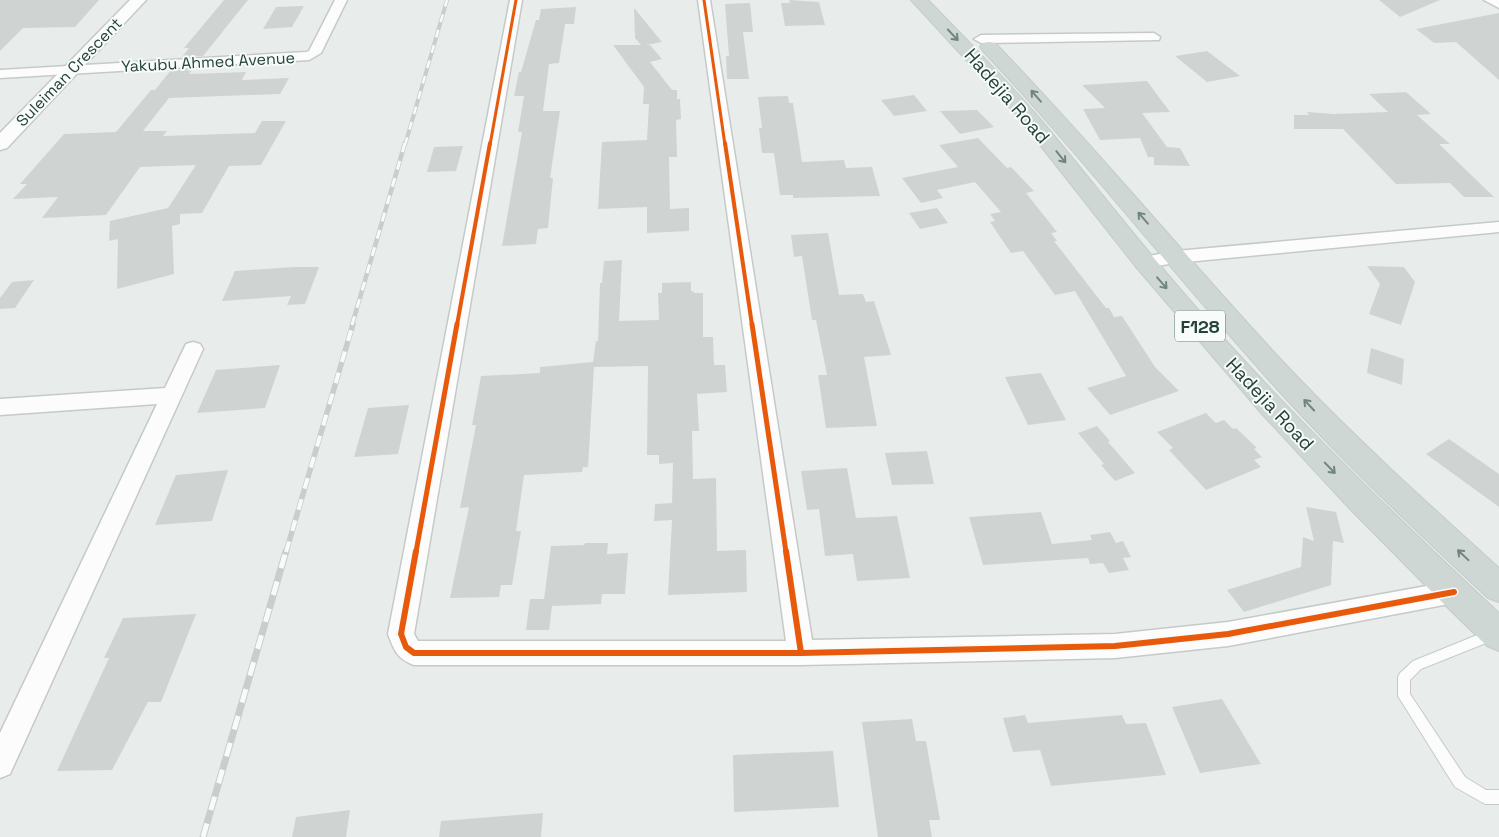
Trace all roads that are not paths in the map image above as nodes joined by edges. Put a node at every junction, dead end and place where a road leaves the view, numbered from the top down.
1 (138, 0) edge
2 (341, 0) edge
3 (516, 0) edge
4 (704, 0) edge
5 (919, 0) edge
6 (944, 0) edge
7 (1490, 0) edge
8 (1499, 4) edge
9 (1154, 37) dead end
10 (981, 39) junction
11 (71, 69) junction
12 (0, 74) edge
13 (0, 144) edge
14 (1499, 227) edge
15 (1176, 257) junction
16 (1144, 262) junction
17 (193, 349) dead end
18 (171, 395) junction
19 (0, 407) edge
20 (1499, 587) edge
21 (1454, 592) junction
22 (1498, 634) edge
23 (801, 653) junction
24 (0, 764) edge
25 (1499, 797) edge

1 - 11 street, Suleiman Crescent
2 - 11 street, Yakubu Ahmed Avenue
3 - 23 street
4 - 23 street
5 -> 16 main road, Hadejia Road / F128
6 - 10 main road, Hadejia Road / F128
7 - 8 street
9 - 10 street
15 -> 10 main road, Hadejia Road / F128
11 - 12 street
11 - 13 street, Suleiman Crescent
14 - 15 street
15 - 16 street
20 -> 15 main road, Hadejia Road / F128
16 -> 21 main road, Hadejia Road / F128
17 - 18 street
18 - 19 street
18 - 24 street
21 - 22 main road, Hadejia Road / F128
21 - 23 street
22 - 25 lane

